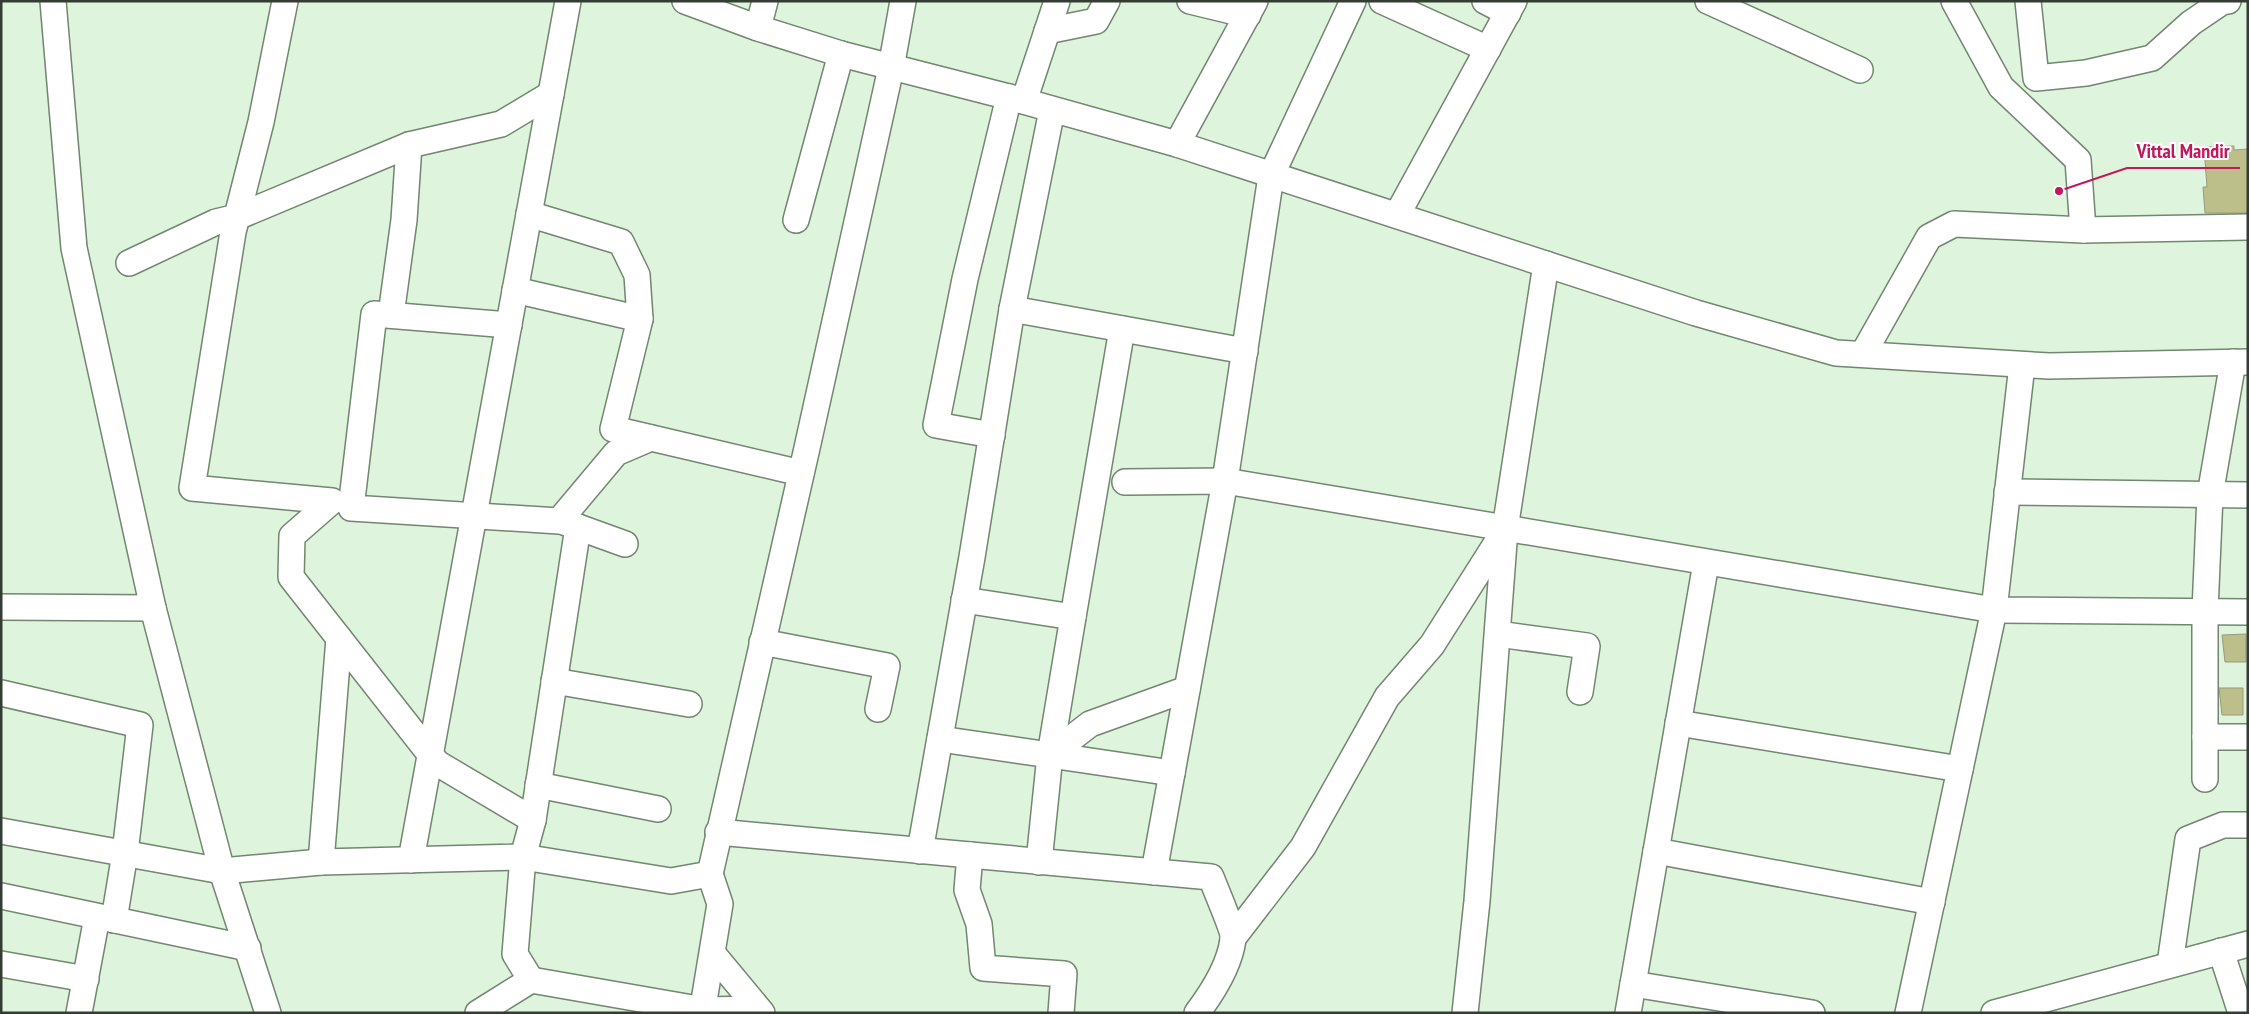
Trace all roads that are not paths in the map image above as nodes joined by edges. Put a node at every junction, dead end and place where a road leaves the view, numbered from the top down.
1 (53, 1) edge
2 (285, 1) edge
3 (568, 1) edge
4 (685, 1) edge
5 (765, 1) edge
6 (903, 1) edge
7 (1057, 1) edge
8 (1107, 1) edge
9 (1190, 1) edge
10 (1353, 1) edge
11 (1382, 1) edge
12 (1485, 1) edge
13 (1708, 1) edge
14 (1954, 1) edge
15 (2028, 1) edge
16 (2223, 2) edge
17 (1511, 7) edge
18 (1251, 8) edge
19 (758, 28) junction
20 (1047, 31) junction
21 (1488, 49) junction
22 (841, 54) junction
23 (890, 68) junction
24 (1860, 70) dead end
25 (551, 94) junction
26 (1016, 99) junction
27 (1052, 110) junction
28 (1177, 144) junction
29 (409, 145) junction
30 (1271, 176) junction
31 (529, 214) junction
32 (1397, 215) junction
33 (237, 217) junction
34 (796, 220) dead end
35 (2248, 227) edge
36 (2083, 230) junction
37 (129, 263) dead end
38 (1546, 264) junction
39 (515, 290) junction
40 (1012, 309) junction
41 (391, 315) junction
42 (640, 318) junction
43 (509, 325) junction
44 (1122, 329) junction
45 (1244, 351) junction
46 (1862, 354) junction
47 (2240, 362) edge
48 (2022, 365) junction
49 (992, 435) junction
50 (651, 438) junction
51 (801, 473) junction
52 (1225, 481) junction
53 (1125, 482) dead end
54 (2007, 492) junction
55 (2210, 495) junction
56 (2248, 495) edge
57 (474, 514) junction
58 (569, 524) junction
59 (1505, 530) junction
60 (625, 544) dead end
61 (1706, 562) junction
62 (964, 600) junction
63 (1, 607) edge
64 (153, 608) junction
65 (1994, 610) junction
66 (2205, 611) junction
67 (2248, 612) edge
68 (1073, 617) junction
69 (1498, 634) junction
70 (339, 638) junction
71 (762, 642) junction
72 (554, 681) junction
73 (1187, 689) junction
74 (1580, 692) dead end
75 (1, 693) edge
76 (689, 704) dead end
77 (878, 709) dead end
78 (1678, 723) junction
79 (2205, 737) junction
80 (2248, 737) edge
81 (940, 739) junction
82 (429, 754) junction
83 (1050, 755) junction
84 (1960, 769) junction
85 (1172, 773) junction
86 (2204, 779) dead end
87 (538, 785) junction
88 (658, 809) dead end
89 (533, 820) junction
90 (2248, 825) edge
91 (1, 831) edge
92 (718, 832) junction
93 (920, 851) junction
94 (1656, 852) junction
95 (125, 854) junction
96 (970, 855) junction
97 (523, 856) junction
98 (411, 860) junction
99 (321, 862) junction
100 (1039, 862) junction
101 (222, 871) junction
102 (1154, 872) junction
103 (710, 874) junction
104 (1, 896) edge
105 (1932, 902) junction
106 (106, 918) junction
107 (1233, 938) junction
108 (2248, 944) edge
109 (248, 948) junction
110 (2221, 951) junction
111 (713, 954) junction
112 (1, 964) edge
113 (2170, 964) junction
114 (86, 979) junction
115 (531, 980) junction
116 (1633, 984) junction
117 (703, 1011) edge
118 (760, 1011) edge
119 (1809, 1012) edge
120 (79, 1013) edge
121 (268, 1013) edge
122 (478, 1013) edge
123 (1061, 1013) edge
124 (1197, 1013) edge
125 (1465, 1013) edge
126 (1628, 1013) edge
127 (1908, 1013) edge
128 (1994, 1013) edge
129 (2241, 1013) edge

1 - 64 street
2 - 33 street
3 - 25 street
4 - 19 street
5 - 19 street
6 - 23 street
7 - 20 street
8 - 20 street
9 - 18 street
10 - 30 street
11 - 21 street
12 - 17 street
13 - 24 street
14 - 36 street
15 - 16 street
17 - 21 street
18 - 28 street
19 - 22 street
20 - 26 street
21 - 32 street
22 - 23 street
22 - 34 street
23 - 26 street
23 - 51 street
25 - 29 street
25 - 31 street
26 - 27 street
26 - 49 street
27 - 28 street
27 - 40 street
28 - 30 street
29 - 33 street
29 - 41 street
30 - 32 street
30 - 45 street
31 - 39 street
31 - 42 street
32 - 38 street
33 - 37 street
33 - 70 street
35 - 36 street
36 - 46 street
38 - 46 street
38 - 59 street
39 - 42 street
39 - 43 street
40 - 44 street
40 - 49 street
41 - 43 street
41 - 57 street
42 - 50 street
43 - 57 street
44 - 45 street
44 - 68 street
45 - 52 street
46 - 48 street
47 - 48 street
47 - 55 street
48 - 54 street
49 - 62 street
50 - 51 street
50 - 58 street
51 - 71 street
52 - 53 street
52 - 59 street
52 - 73 street
54 - 55 street
54 - 65 street
55 - 56 street
55 - 66 street
57 - 58 street
57 - 82 street
58 - 60 street
58 - 72 street
59 - 61 street
59 - 69 street
59 - 107 street
61 - 65 street
61 - 78 street
62 - 68 street
62 - 81 street
63 - 64 street
64 - 101 street
65 - 66 street
65 - 84 street
66 - 67 street
66 - 79 street
68 - 83 street
69 - 74 street
69 - 125 street
70 - 82 street
70 - 99 street
71 - 77 street
71 - 92 street
72 - 76 street
72 - 87 street
73 - 83 street
73 - 85 street
75 - 95 street
78 - 84 street
78 - 94 street
79 - 80 street
79 - 86 street
81 - 83 street
81 - 93 street
82 - 89 street
82 - 98 street
83 - 85 street
83 - 100 street
84 - 105 street
85 - 102 street
87 - 88 street
87 - 89 street
89 - 97 street
90 - 113 street
91 - 95 street
92 - 93 street
92 - 103 street
93 - 96 street
94 - 105 street
94 - 116 street
95 - 101 street
95 - 106 street
96 - 100 street
96 - 123 street
97 - 98 street
97 - 103 street
97 - 115 street
98 - 99 street
99 - 101 street
100 - 102 street
101 - 109 street
102 - 107 street
103 - 111 street
104 - 106 street
105 - 127 street
106 - 109 street
106 - 114 street
107 - 124 street
108 - 110 street
109 - 121 street
110 - 113 street
110 - 129 street
111 - 117 street
111 - 118 street
112 - 114 street
113 - 128 street
114 - 120 street
115 - 117 street
115 - 122 street
116 - 119 street
116 - 126 street
117 - 118 street

